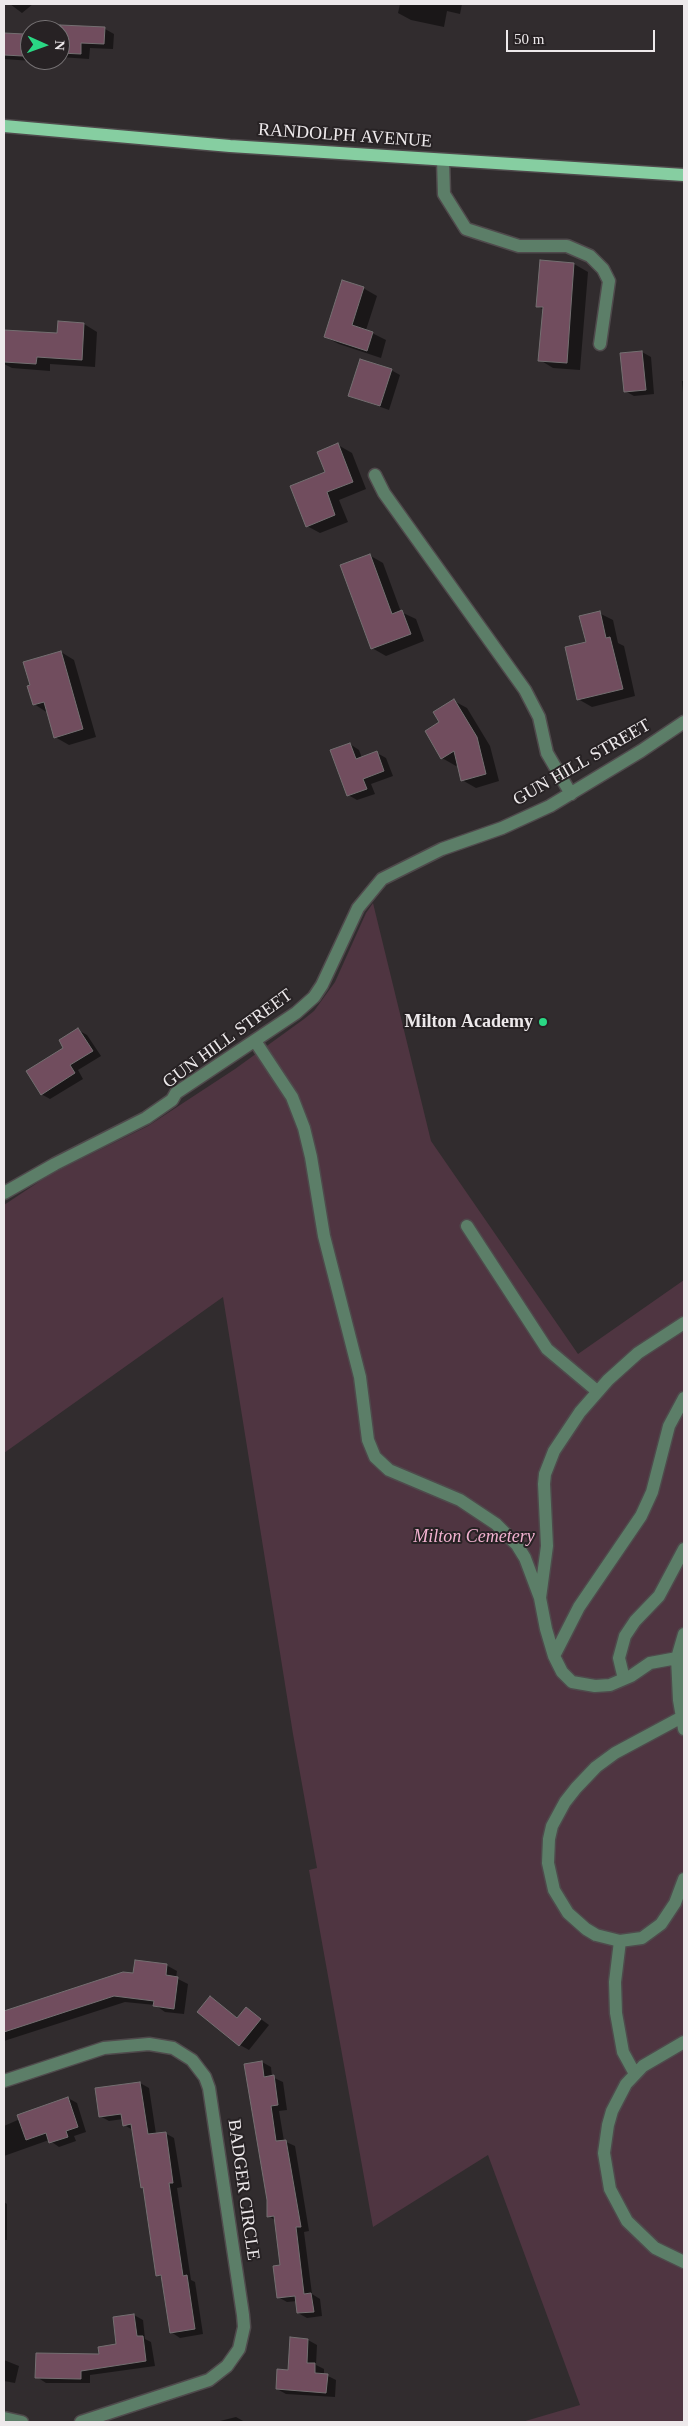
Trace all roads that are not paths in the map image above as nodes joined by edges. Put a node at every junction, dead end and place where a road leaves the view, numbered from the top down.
1 (4, 126) edge
2 (443, 160) junction
3 (684, 175) edge
4 (600, 344) dead end
5 (375, 475) dead end
6 (684, 722) edge
7 (571, 794) junction
8 (255, 1041) junction
9 (4, 1194) edge
10 (466, 1226) dead end
11 (684, 1323) edge
12 (597, 1391) junction
13 (684, 1398) edge
14 (684, 1549) edge
15 (540, 1598) junction
16 (684, 1634) edge
17 (554, 1656) junction
18 (678, 1658) junction
19 (624, 1679) junction
20 (683, 1723) edge
21 (684, 1879) edge
22 (620, 1941) junction
23 (684, 2042) edge
24 (635, 2074) junction
25 (4, 2081) edge
26 (684, 2262) edge
27 (4, 2418) edge
28 (22, 2422) edge
29 (81, 2422) edge

1 - 2 main road, RANDOLPH AVENUE
2 - 3 main road, RANDOLPH AVENUE
2 - 4 street
5 - 7 street
6 - 7 street, GUN HILL STREET
7 - 8 street, GUN HILL STREET
8 - 9 street, GUN HILL STREET
8 - 15 street
10 - 12 street
11 - 12 street
12 - 15 street
13 - 17 street
14 - 19 street
15 - 17 street
16 - 18 street
17 - 19 street
18 - 19 street
18 - 20 street
20 - 22 street
21 - 22 street
22 - 24 street
23 - 24 street
24 - 26 street
25 - 29 street, BADGER CIRCLE
27 - 28 street

